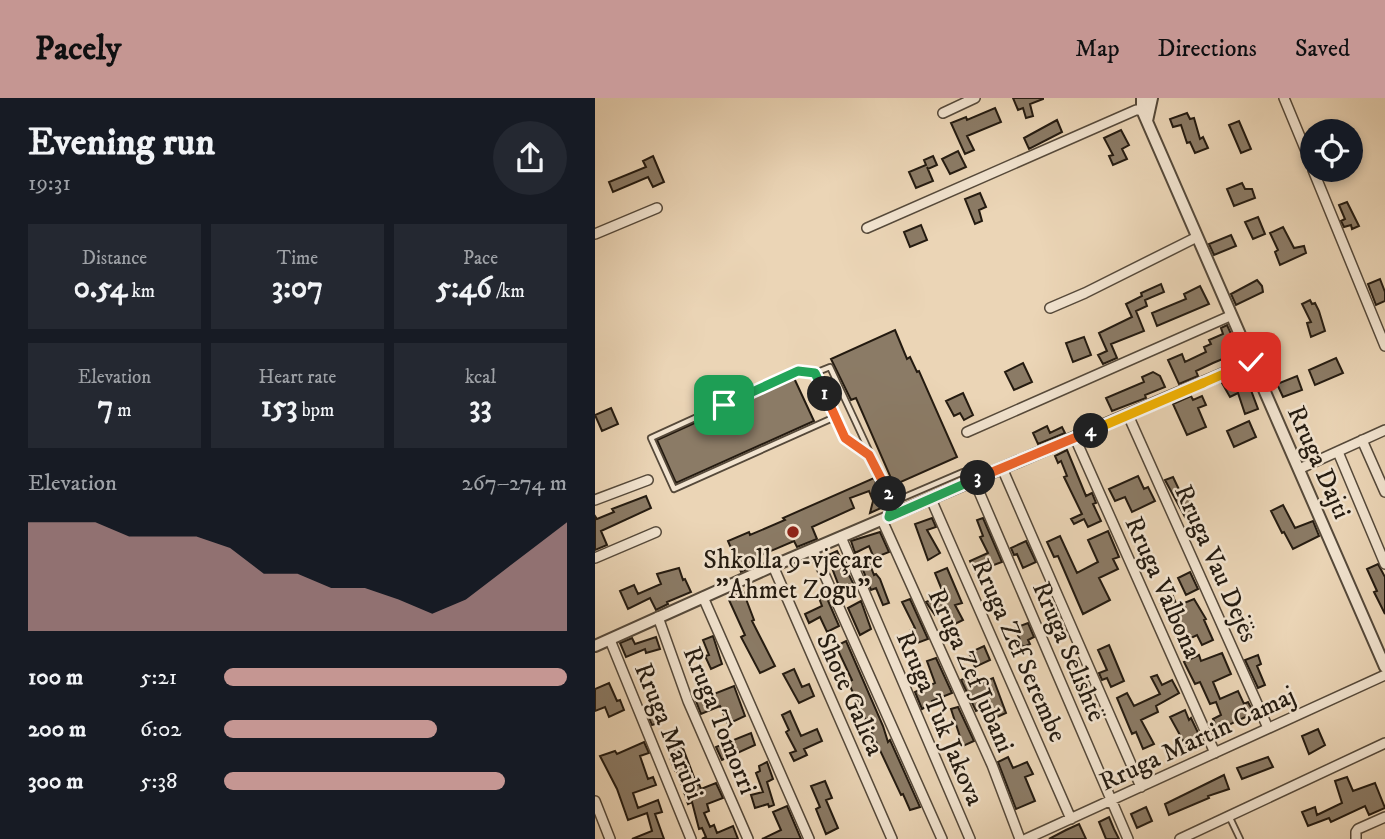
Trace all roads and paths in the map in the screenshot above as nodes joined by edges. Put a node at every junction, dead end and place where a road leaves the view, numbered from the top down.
1 (975, 98) edge
2 (1142, 98) edge
3 (1152, 98) edge
4 (1284, 98) edge
5 (943, 113) dead end
6 (1144, 116) junction
7 (1300, 137) edge
8 (1318, 182) edge
9 (657, 208) dead end
10 (867, 228) dead end
11 (595, 234) edge
12 (1197, 237) junction
13 (1050, 308) dead end
14 (1230, 316) junction
15 (1385, 346) edge
16 (1251, 362) junction
17 (815, 373) junction
18 (1128, 415) junction
19 (835, 417) junction
20 (1385, 430) edge
21 (967, 432) dead end
22 (1075, 438) junction
23 (1362, 440) junction
24 (1338, 452) junction
25 (869, 455) junction
26 (1002, 468) junction
27 (1299, 469) junction
28 (963, 472) dead end
29 (648, 480) dead end
30 (974, 480) junction
31 (1385, 492) edge
32 (930, 499) junction
33 (595, 500) edge
34 (893, 502) junction
35 (885, 518) junction
36 (656, 532) dead end
37 (841, 537) junction
38 (813, 549) junction
39 (595, 558) edge
40 (1385, 564) edge
41 (773, 566) junction
42 (703, 597) junction
43 (658, 617) junction
44 (610, 640) junction
45 (595, 646) edge
46 (1385, 667) edge
47 (1385, 675) edge
48 (1268, 728) junction
49 (1385, 743) edge
50 (1215, 753) junction
51 (1142, 786) junction
52 (595, 801) edge
53 (1111, 801) junction
54 (1229, 816) junction
55 (1385, 817) edge
56 (1071, 819) junction
57 (610, 839) edge
58 (691, 839) edge
59 (748, 839) edge
60 (809, 839) edge
61 (893, 839) edge
62 (942, 839) edge
63 (970, 839) edge
64 (1020, 839) edge
65 (1026, 839) edge
66 (1128, 839) edge
67 (1180, 839) edge
68 (1240, 839) edge
69 (1356, 839) edge

1 - 5 street
2 - 6 street
3 - 6 street
4 - 7 street
6 - 10 street
6 - 12 street, Rruga Dajti
8 - 15 street
9 - 11 street
12 - 13 street
12 - 14 street, Rruga Dajti
14 - 16 street, Rruga Dajti
14 - 21 street
16 - 18 street
16 - 27 street, Rruga Dajti
17 - 19 lane
17 - 19 lane
17 - 25 lane
18 - 22 street
18 - 48 street, Rruga Vau Dejës
19 - 25 lane
20 - 23 street
22 - 26 street
22 - 50 street, Rruga Valbona
23 - 24 street
23 - 31 street
24 - 27 street
24 - 40 street
25 - 34 lane
26 - 30 street
26 - 51 street
27 - 46 street, Rruga Dajti
28 - 34 lane
29 - 33 street
30 - 32 street
30 - 53 street, Rruga Selishtë
32 - 35 street
32 - 56 street, Rruga Zef Serembe
34 - 35 lane
35 - 37 street
35 - 64 street, Rruga Zef Jubani
36 - 39 street
37 - 38 street
37 - 63 street, Rruga Tuk Jakova
38 - 41 street
38 - 62 street
41 - 42 street
41 - 61 street, Shote Galica
42 - 43 street
42 - 60 street
43 - 44 street
43 - 59 street, Rruga Tomorri
44 - 45 street
44 - 58 street, Rruga Marubi
47 - 48 street, Rruga Martin Camaj
48 - 50 street, Rruga Martin Camaj
49 - 54 street
50 - 51 street, Rruga Martin Camaj
51 - 53 street, Rruga Martin Camaj
52 - 57 street
53 - 56 street, Rruga Martin Camaj
53 - 66 street, Rruga Selishtë
54 - 67 street
54 - 68 lane
55 - 69 street
56 - 65 street, Rruga Martin Camaj

